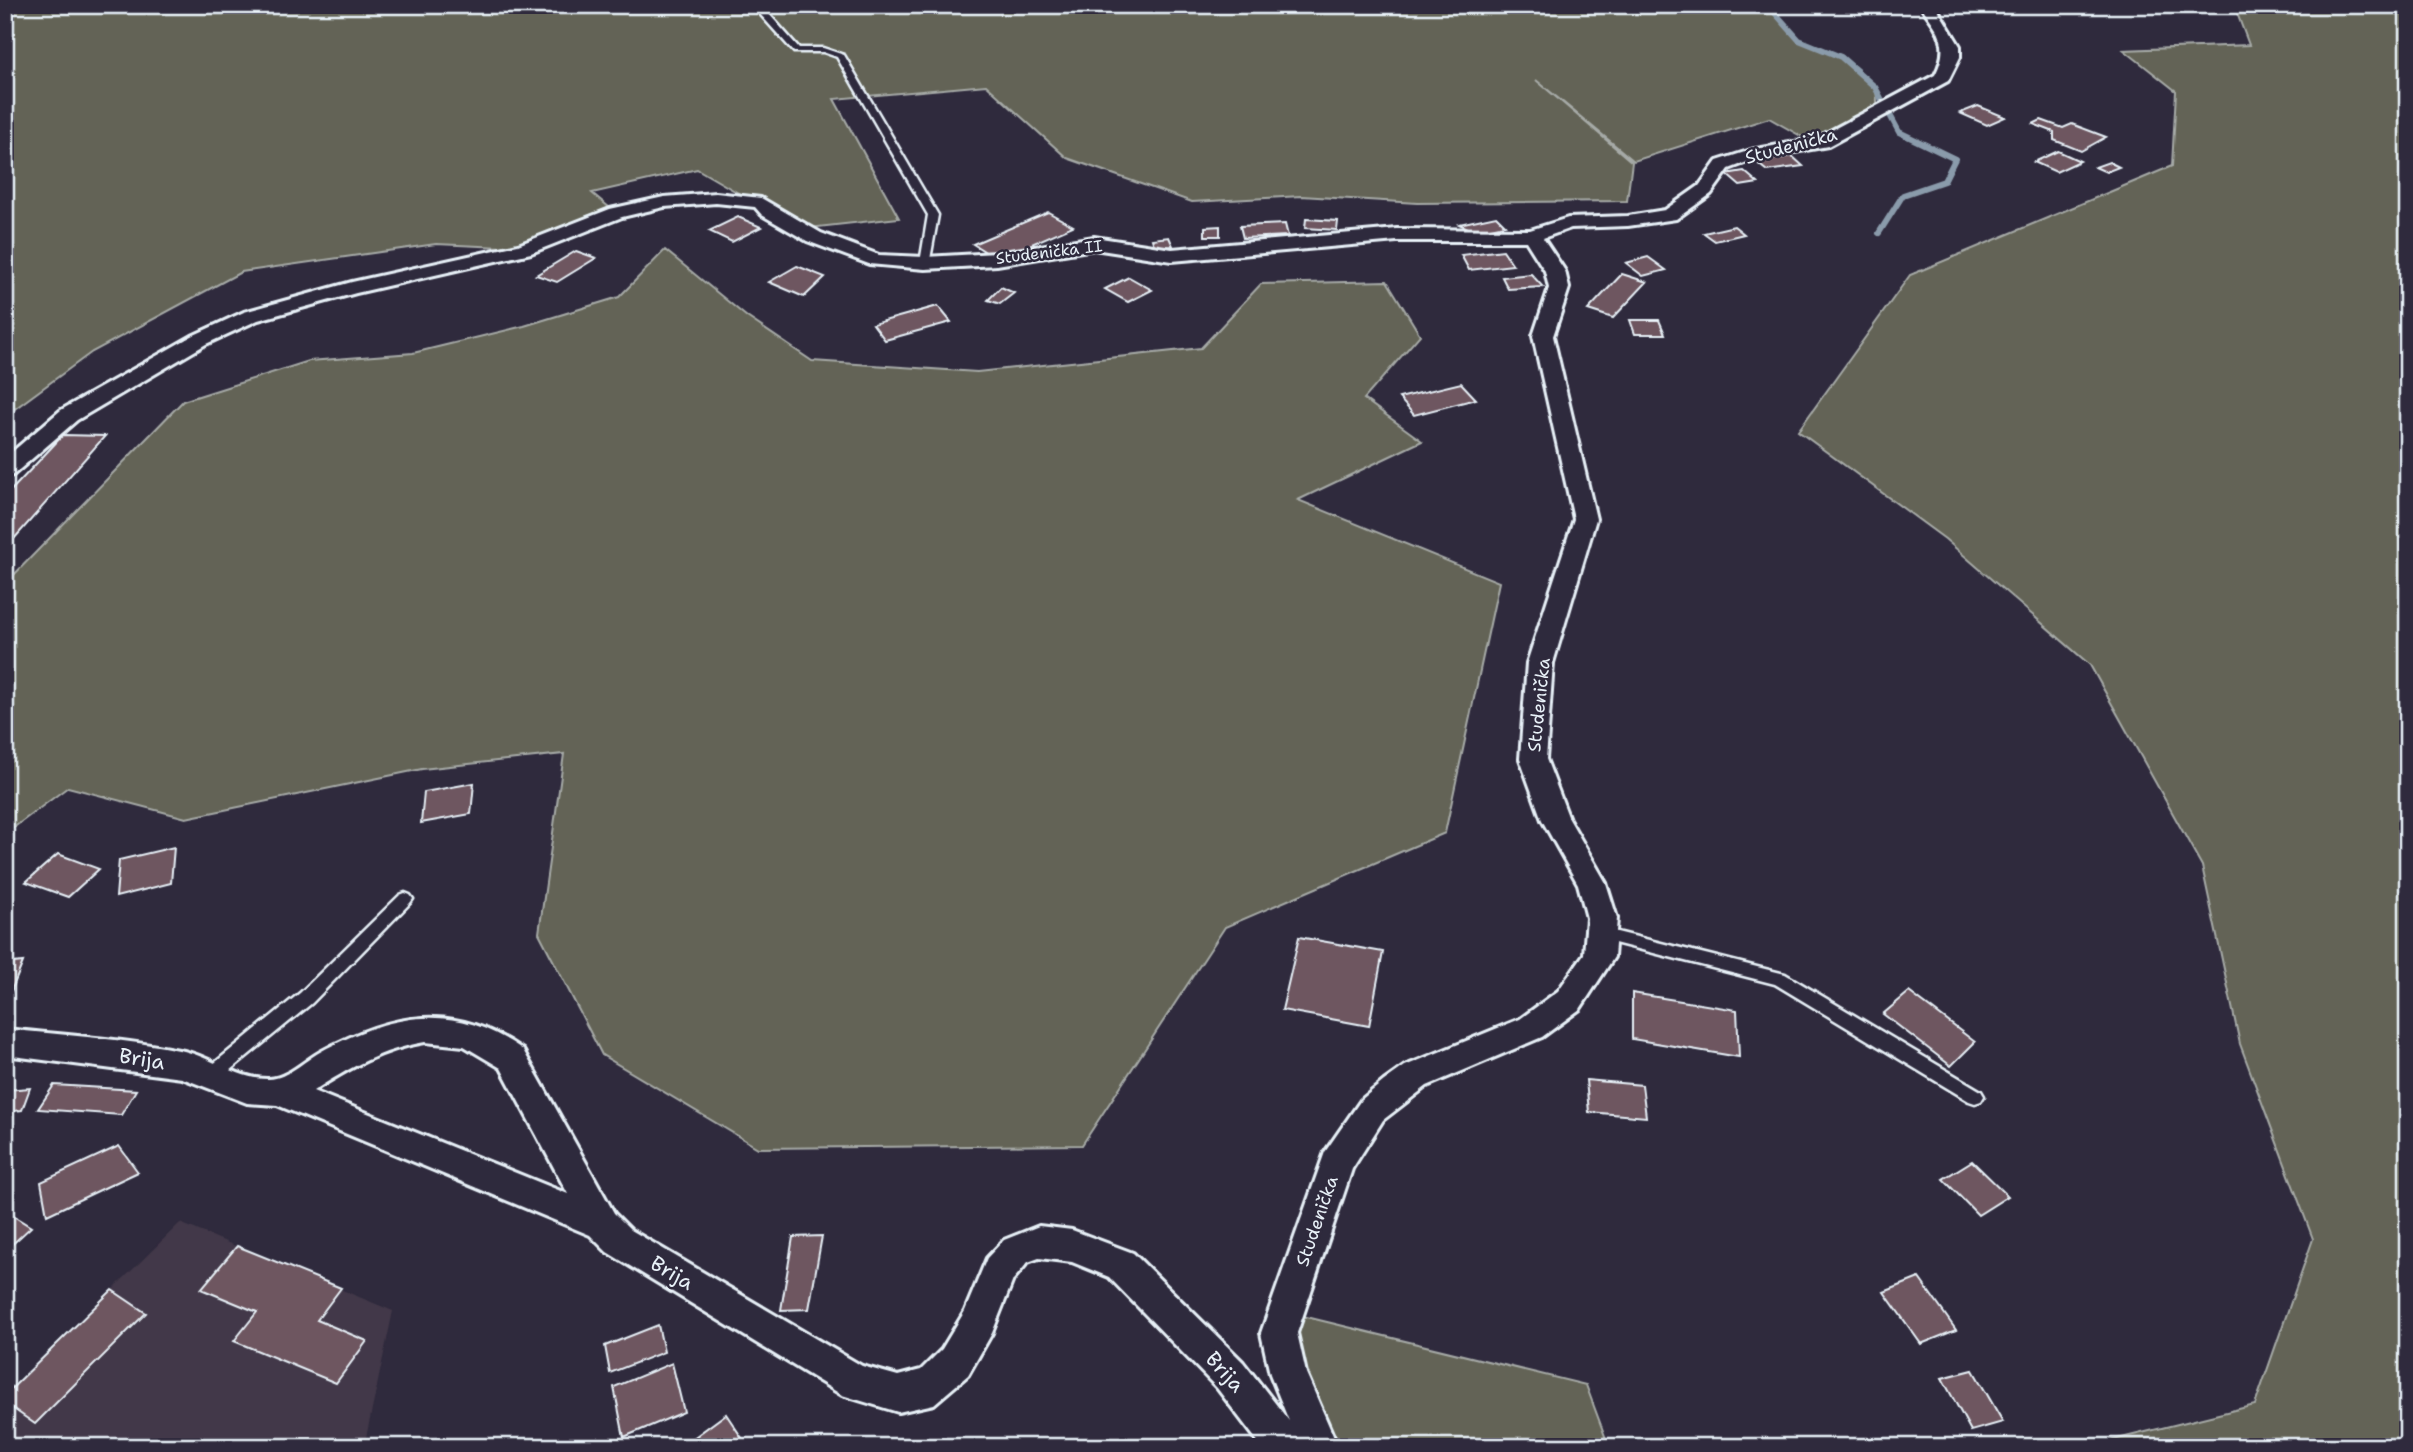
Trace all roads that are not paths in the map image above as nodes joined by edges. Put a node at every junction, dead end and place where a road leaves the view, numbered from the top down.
1 (756, 5) edge
2 (1927, 5) edge
3 (1887, 109) joint
4 (1532, 236) junction
5 (925, 263) junction
6 (5, 470) edge
7 (405, 899) dead end
8 (1601, 934) junction
9 (5, 1041) edge
10 (212, 1075) junction
11 (278, 1091) junction
12 (1975, 1096) dead end
13 (602, 1224) junction
14 (1286, 1447) edge
15 (1319, 1447) edge

1 - 5 lane
2 - 3 street, Studenička
3 - 4 street, Studenička
4 - 5 street, Studenička II
4 - 8 street, Studenička
5 - 6 street, Studenička II
7 - 10 lane
8 - 12 lane
8 - 15 street, Studenička
9 - 10 street, Brija
10 - 11 street, Brija
11 - 13 street
11 - 13 street, Brija
13 - 14 street, Brija

